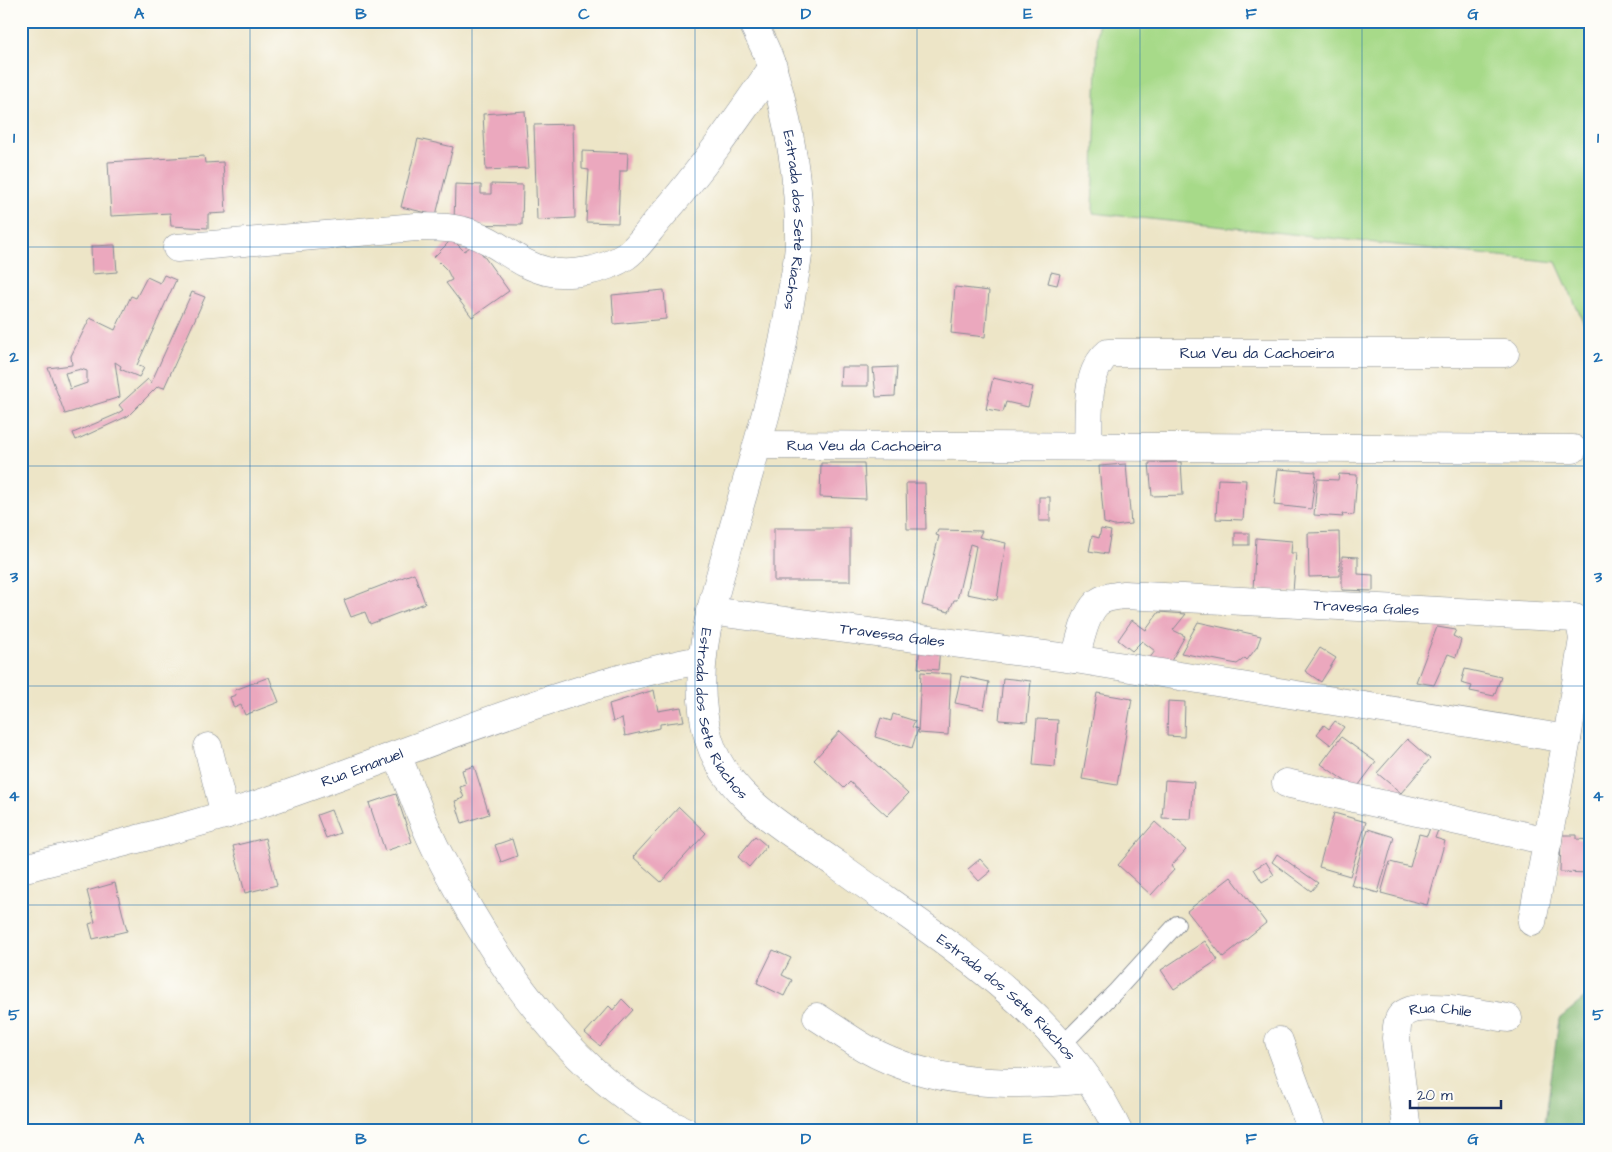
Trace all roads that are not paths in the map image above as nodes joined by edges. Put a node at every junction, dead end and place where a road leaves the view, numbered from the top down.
1 (752, 21) edge
2 (773, 67) junction
3 (176, 248) dead end
4 (1506, 353) dead end
5 (759, 445) junction
6 (1088, 447) junction
7 (1573, 449) dead end
8 (710, 611) junction
9 (1075, 659) junction
10 (700, 660) junction
11 (1567, 739) junction
12 (208, 747) dead end
13 (397, 755) junction
14 (1286, 783) dead end
15 (225, 815) junction
16 (1548, 841) junction
17 (21, 869) edge
18 (1532, 922) dead end
19 (1177, 924) dead end
20 (817, 1017) dead end
21 (1508, 1018) dead end
22 (1279, 1041) dead end
23 (1062, 1045) junction
24 (1088, 1079) junction
25 (685, 1131) edge
26 (1118, 1131) edge
27 (1312, 1131) edge
28 (1407, 1131) edge

1 - 2 street, Estrada dos Sete Riachos
2 - 3 street
2 - 5 street, Estrada dos Sete Riachos
4 - 6 street, Rua Veu da Cachoeira
5 - 6 street, Rua Veu da Cachoeira
5 - 8 street, Estrada dos Sete Riachos
6 - 7 street, Rua Veu da Cachoeira
8 - 9 street, Travessa Gales
8 - 10 street, Estrada dos Sete Riachos
9 - 11 street, Travessa Gales
9 - 11 street, Travessa Gales
10 - 13 street, Rua Emanuel
10 - 23 street, Estrada dos Sete Riachos
11 - 16 street, Travessa Gales
12 - 15 street
13 - 15 street, Rua Emanuel
13 - 25 street
14 - 16 street
15 - 17 street, Rua Emanuel
16 - 18 street, Travessa Gales
19 - 23 lane
20 - 24 street
21 - 28 street, Rua Chile
22 - 27 street
23 - 24 street, Estrada dos Sete Riachos
24 - 26 street, Estrada dos Sete Riachos

